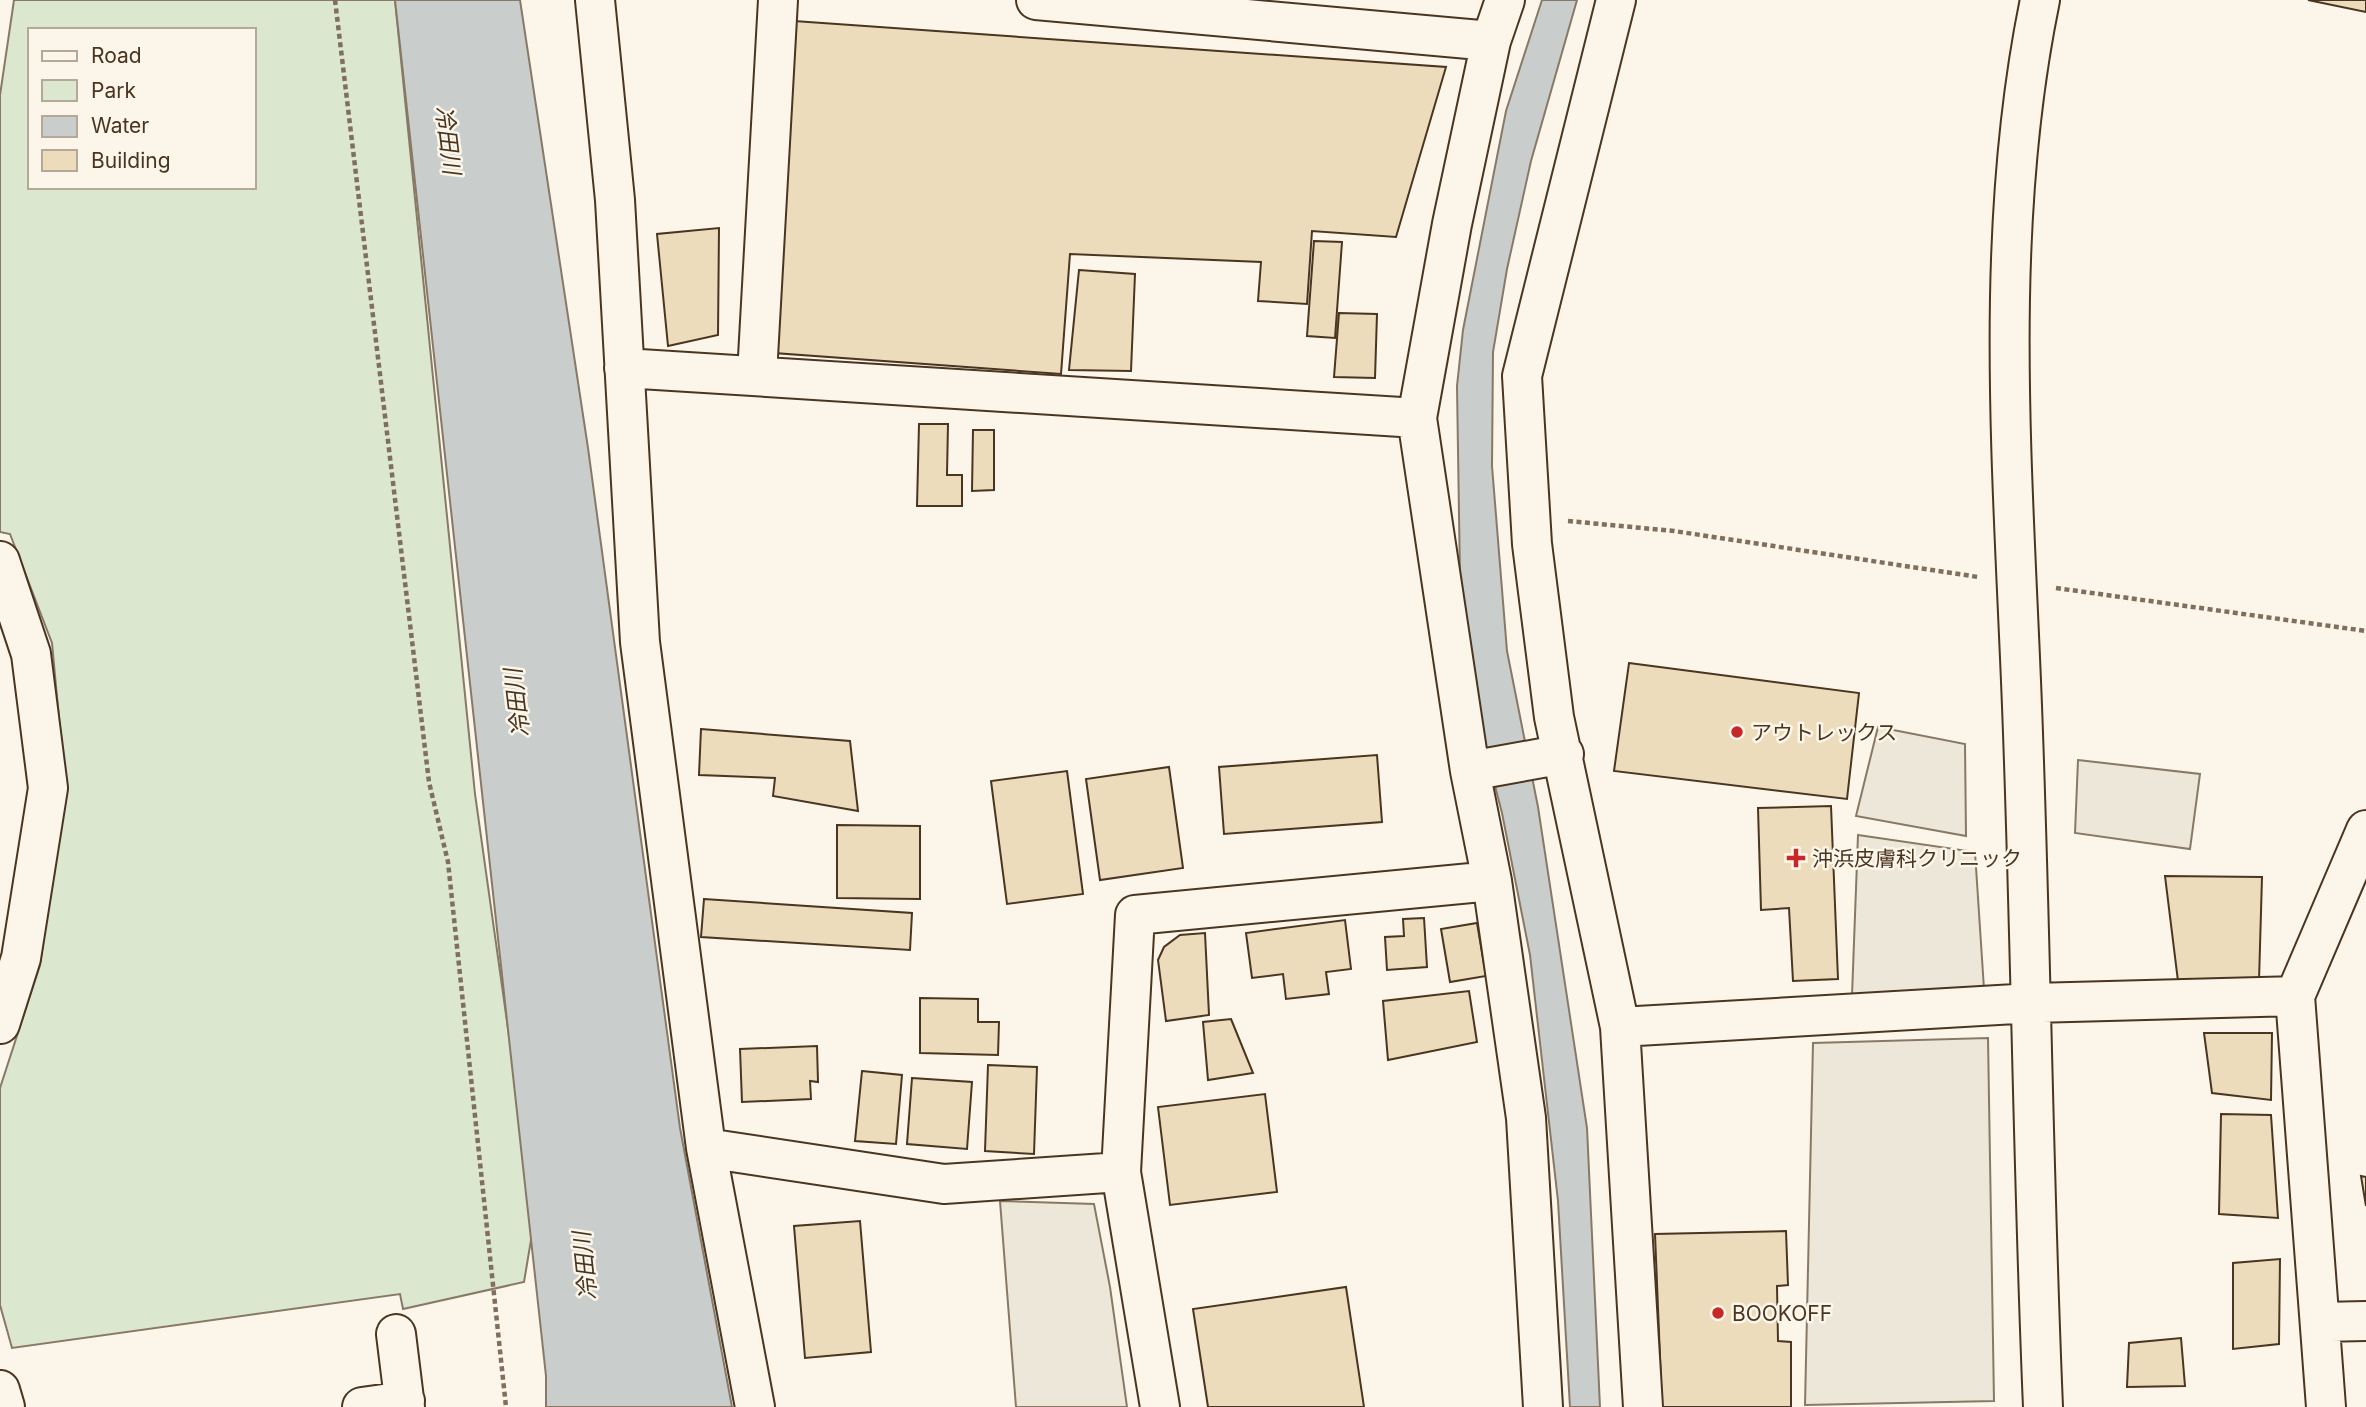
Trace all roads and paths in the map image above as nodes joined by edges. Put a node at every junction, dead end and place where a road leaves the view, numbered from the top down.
1 (335, 0) edge
2 (595, 0) edge
3 (603, 0) edge
4 (778, 0) edge
5 (1036, 0) edge
6 (1505, 0) edge
7 (1616, 0) edge
8 (2040, 0) edge
9 (1491, 41) junction
10 (624, 368) junction
11 (757, 375) junction
12 (1417, 418) junction
13 (1564, 520) dead end
14 (0, 561) edge
15 (2018, 583) junction
16 (2366, 631) edge
17 (1564, 754) junction
18 (1470, 771) junction
19 (2366, 830) edge
20 (1492, 881) junction
21 (2295, 996) junction
22 (2033, 1003) junction
23 (0, 1024) edge
24 (1620, 1027) junction
25 (706, 1148) junction
26 (1121, 1172) junction
27 (2366, 1321) edge
28 (2321, 1322) junction
29 (396, 1334) dead end
30 (0, 1391) edge
31 (405, 1404) edge
32 (5, 1407) edge
33 (362, 1407) edge
34 (506, 1407) edge
35 (755, 1407) edge
36 (1160, 1407) edge
37 (1543, 1407) edge
38 (1643, 1407) edge
39 (2043, 1407) edge
40 (2326, 1407) edge

1 - 34 path
2 - 3 street
2 - 10 street
4 - 11 street
5 - 9 street
6 - 9 street
7 - 17 street
8 - 15 street
9 - 12 street
10 - 11 street
10 - 25 street
11 - 12 street
12 - 18 street
13 - 15 path
14 - 23 street
15 - 16 path
15 - 22 street
17 - 18 street
17 - 24 street
18 - 20 street
19 - 21 street
20 - 26 street
20 - 37 street
21 - 22 street
21 - 28 street
22 - 24 street
22 - 39 street
24 - 38 street
25 - 26 street
25 - 35 street
26 - 36 street
27 - 28 street
28 - 40 street
29 - 31 street
30 - 32 street
31 - 33 street

